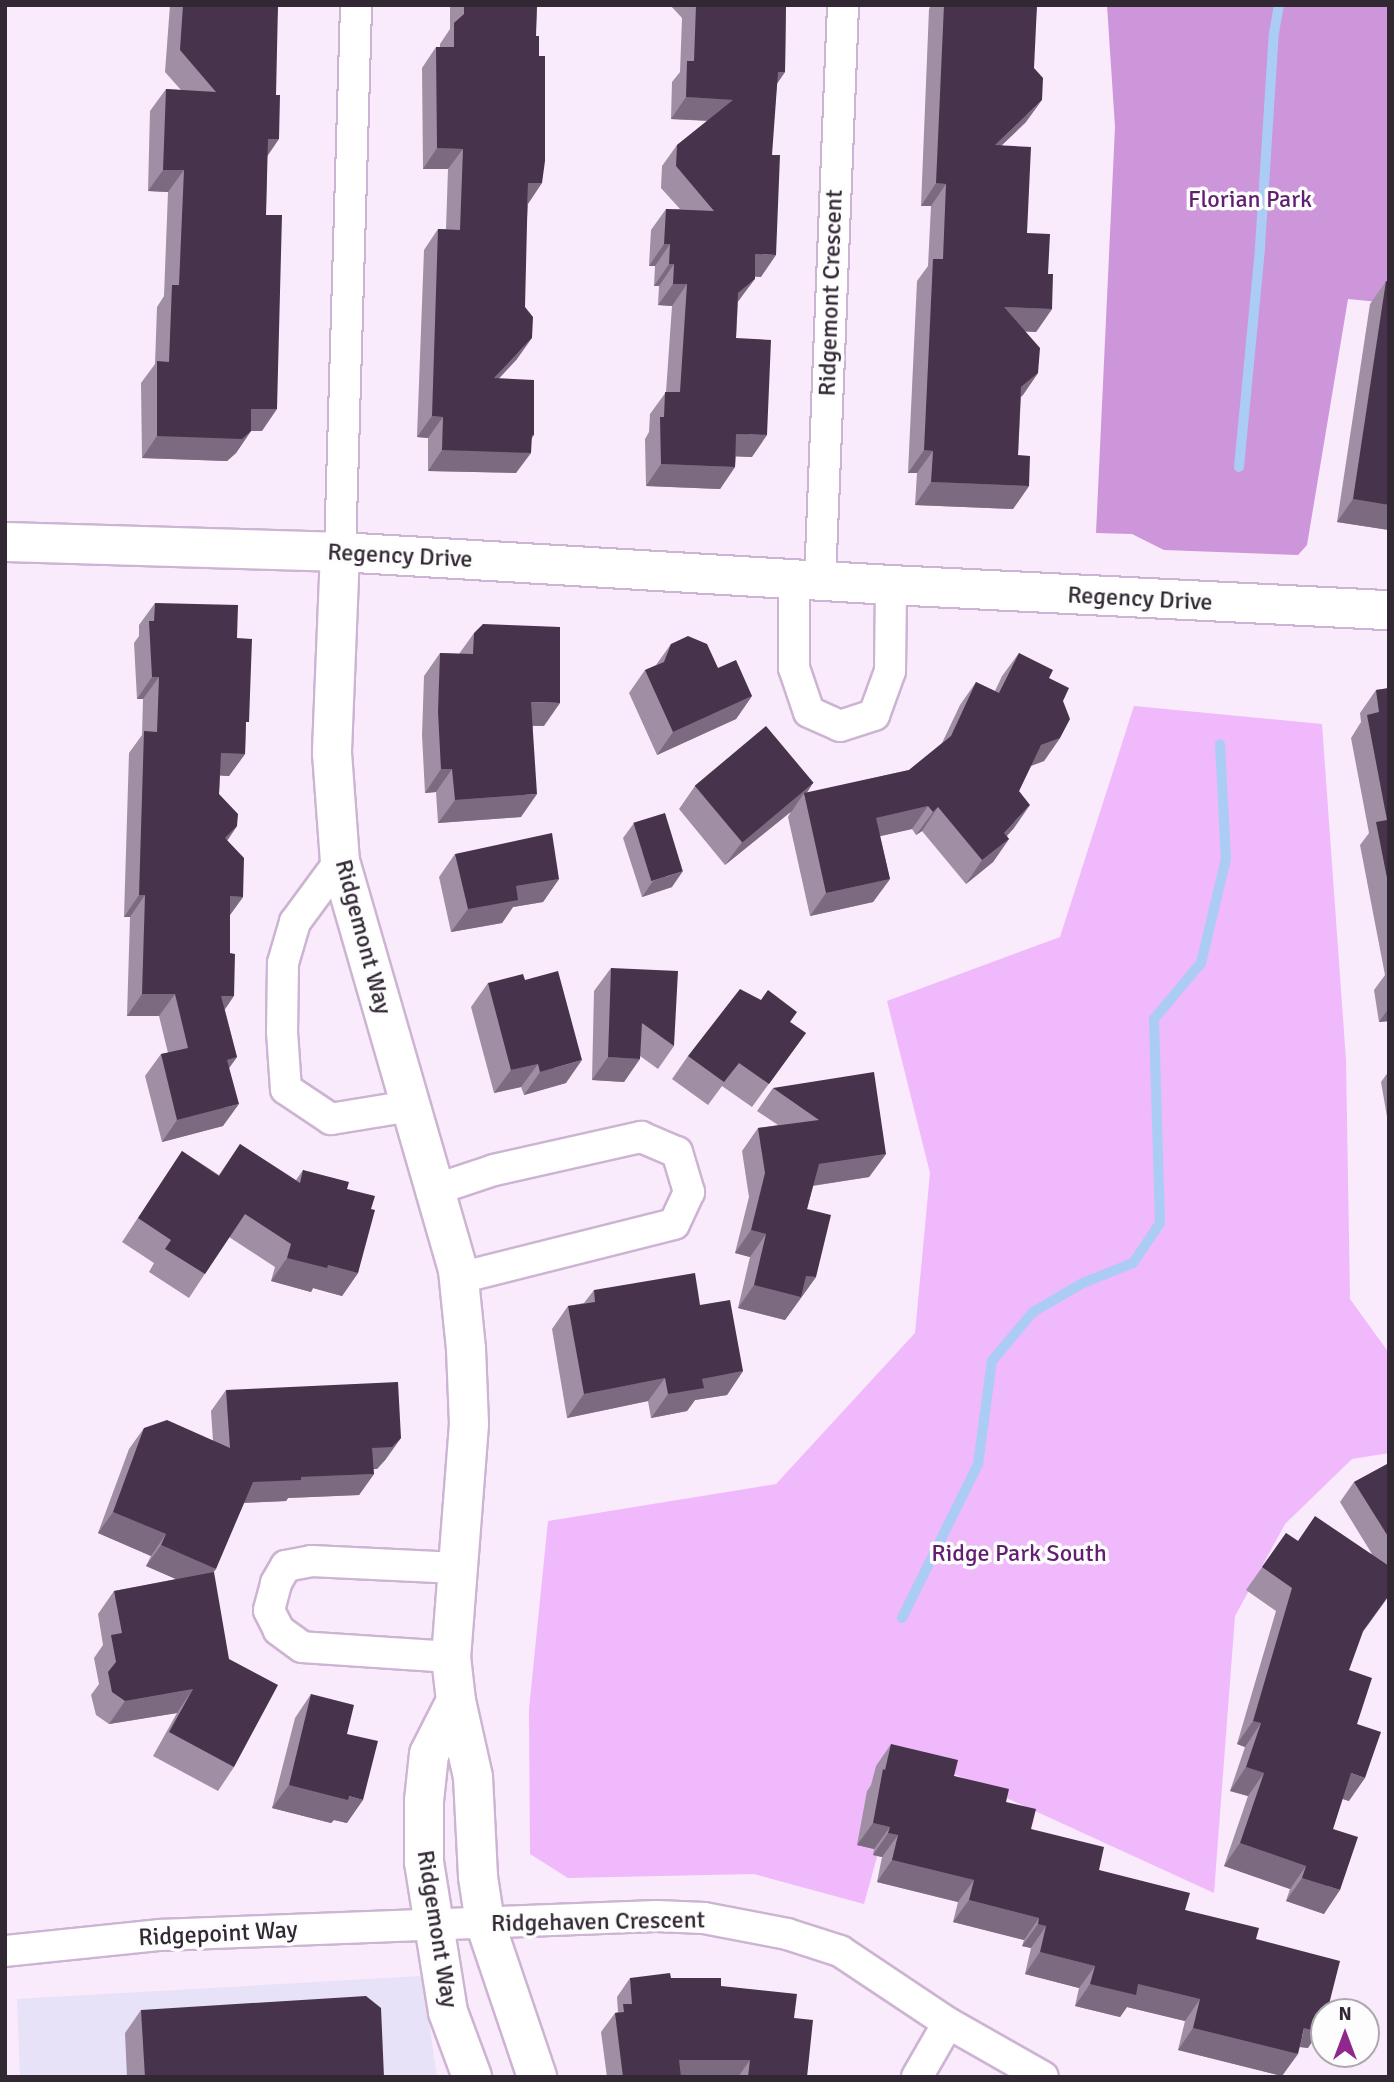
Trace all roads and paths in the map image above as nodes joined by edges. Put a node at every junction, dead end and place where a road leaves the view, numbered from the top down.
1 (356, 5) edge
2 (843, 5) edge
3 (5, 542) edge
4 (340, 552) junction
5 (807, 580) junction
6 (891, 585) junction
7 (1389, 610) edge
8 (340, 861) junction
9 (410, 1106) junction
10 (435, 1190) junction
11 (458, 1278) junction
12 (458, 1568) junction
13 (451, 1657) junction
14 (456, 1701) junction
15 (485, 1923) junction
16 (432, 1926) junction
17 (5, 1951) edge
18 (948, 2022) junction
19 (472, 2077) edge
20 (537, 2077) edge
21 (917, 2077) edge
22 (1043, 2077) edge

1 - 4 street
2 - 5 street, Ridgemont Crescent
3 - 4 street, Regency Drive
4 - 5 street, Regency Drive
4 - 8 street, Ridgemont Way
5 - 6 street, Regency Drive
5 - 6 street
6 - 7 street, Regency Drive
8 - 9 street, Ridgemont Way
8 - 9 street
9 - 10 street, Ridgemont Way
10 - 11 street, Ridgemont Way
10 - 11 street
11 - 12 street, Ridgemont Way
12 - 13 street, Ridgemont Way
12 - 13 street
13 - 14 street, Ridgemont Way
14 - 15 street, Ridgemont Way
14 - 16 street, Ridgemont Way
15 - 16 street, Ridgehaven Crescent
15 - 18 street, Ridgehaven Crescent
15 - 20 street, Ridgemont Way
16 - 17 street, Ridgepoint Way
16 - 19 street, Ridgemont Way
18 - 21 street
18 - 22 street, Ridgehaven Crescent

